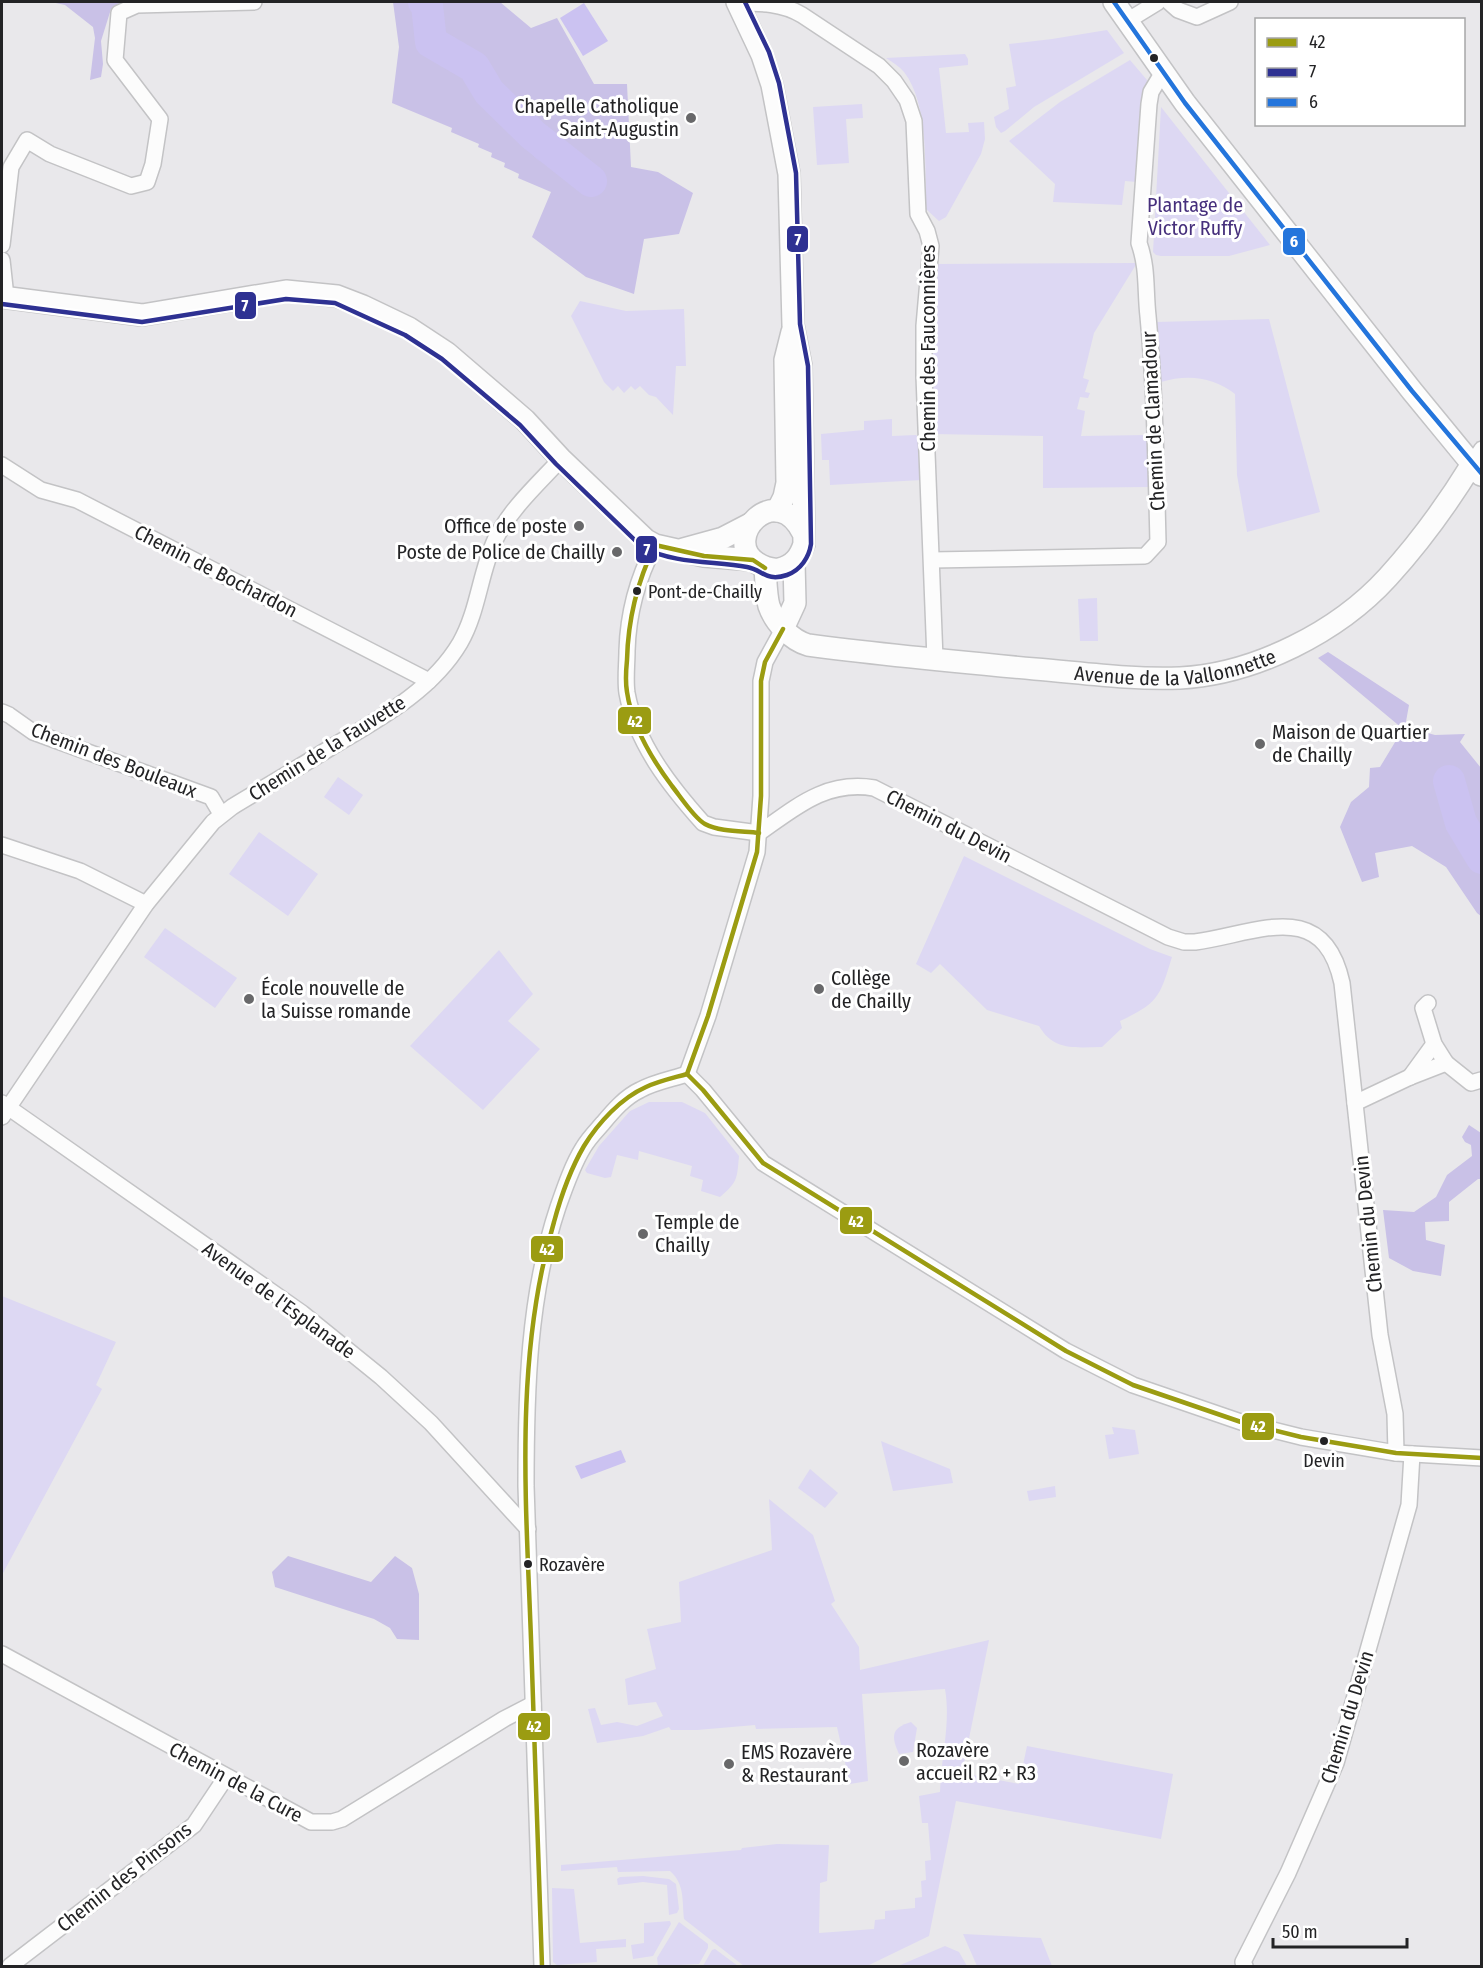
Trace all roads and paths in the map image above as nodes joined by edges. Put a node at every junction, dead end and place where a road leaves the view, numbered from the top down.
1 (254, 2) edge
2 (738, 2) edge
3 (1114, 2) edge
4 (1158, 2) edge
5 (1168, 2) edge
6 (1230, 2) edge
7 (1127, 21) junction
8 (1163, 72) junction
9 (2, 245) edge
10 (2, 260) edge
11 (4, 297) edge
12 (793, 325) junction
13 (561, 459) junction
14 (1478, 463) edge
15 (2, 465) edge
16 (777, 511) junction
17 (750, 524) junction
18 (803, 533) junction
19 (655, 545) junction
20 (680, 550) junction
21 (932, 560) junction
22 (794, 562) junction
23 (759, 564) junction
24 (783, 629) junction
25 (935, 659) junction
26 (429, 681) junction
27 (2, 712) edge
28 (221, 814) junction
29 (759, 833) junction
30 (2, 844) edge
31 (146, 904) junction
32 (1428, 1003) dead end
33 (1434, 1044) junction
34 (1446, 1063) junction
35 (687, 1074) junction
36 (1410, 1077) junction
37 (1481, 1080) edge
38 (1355, 1103) junction
39 (4, 1109) edge
40 (1404, 1454) junction
41 (1482, 1458) edge
42 (528, 1529) junction
43 (2, 1654) edge
44 (533, 1704) junction
45 (226, 1777) junction
46 (10, 1966) edge
47 (542, 1966) edge
48 (1245, 1966) edge

1 - 9 street
2 - 12 street
2 - 21 street, Chemin des Fauconnières
3 - 7 street
4 - 7 street
5 - 6 street
7 - 8 street
8 - 14 street
8 - 21 street, Chemin de Clamadour
10 - 11 street
11 - 13 street
12 - 16 street
12 - 18 street
13 - 19 street
13 - 26 street, Chemin de la Fauvette
14 - 25 street, Avenue de la Vallonnette
15 - 26 street, Chemin de Bochardon
16 - 17 street
16 - 18 street
17 - 20 street
17 - 23 street
18 - 22 street
19 - 20 street
19 - 29 street
20 - 23 street
21 - 25 street, Chemin des Fauconnières
22 - 23 street
22 - 24 street
23 - 24 street
24 - 25 street, Avenue de la Vallonnette
24 - 29 street
26 - 28 street, Chemin de la Fauvette
27 - 28 street, Chemin des Bouleaux
28 - 31 street, Chemin de la Fauvette
29 - 35 street
29 - 38 street, Chemin du Devin
30 - 31 street
31 - 39 street, Chemin de la Fauvette
32 - 33 street
33 - 34 street
33 - 36 street
34 - 36 street
34 - 37 street
35 - 40 street
35 - 42 street
36 - 38 street
38 - 40 street, Chemin du Devin
39 - 42 street, Avenue de l'Esplanade
40 - 41 street
40 - 48 street, Chemin du Devin
42 - 44 street
43 - 45 street, Chemin de la Cure
44 - 45 street, Chemin de la Cure
44 - 47 street
45 - 46 street, Chemin des Pinsons

